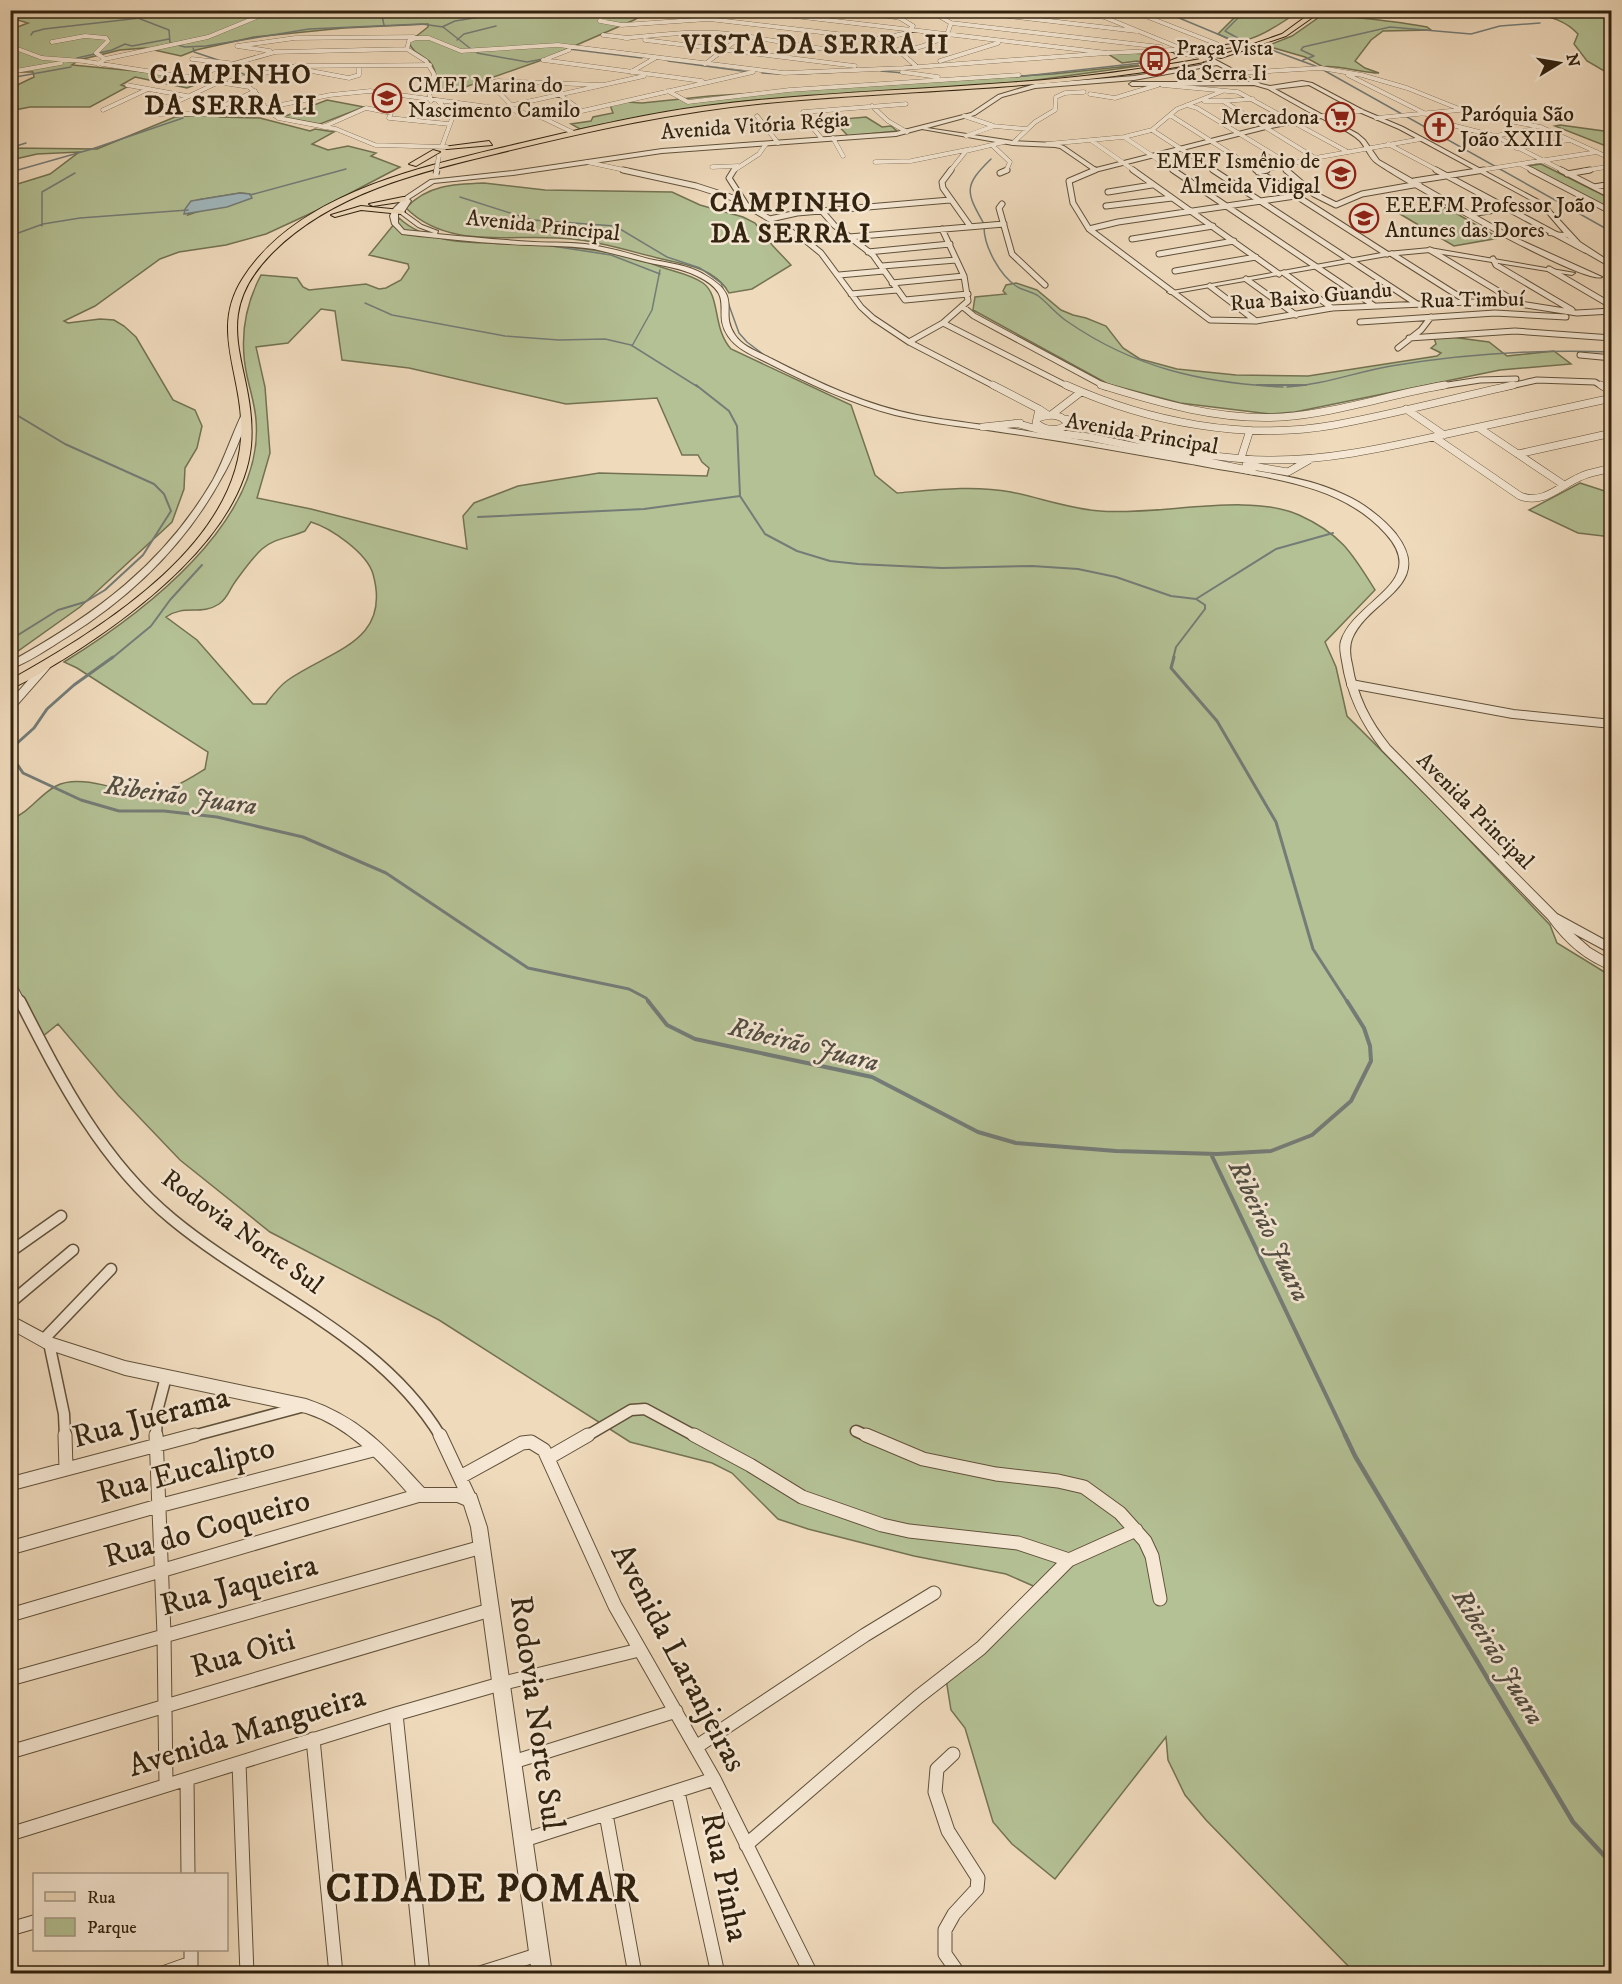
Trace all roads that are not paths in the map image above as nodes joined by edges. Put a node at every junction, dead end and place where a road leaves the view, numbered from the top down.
1 (274, 10) edge
2 (687, 10) edge
3 (743, 10) edge
4 (851, 10) edge
5 (889, 10) edge
6 (929, 10) edge
7 (957, 10) edge
8 (1034, 10) edge
9 (1312, 10) edge
10 (1320, 10) edge
11 (640, 11) edge
12 (650, 11) edge
13 (974, 11) edge
14 (1138, 11) edge
15 (816, 12) dead end
16 (1060, 12) edge
17 (885, 14) junction
18 (1104, 17) junction
19 (709, 19) junction
20 (813, 19) junction
21 (1051, 21) junction
22 (951, 23) junction
23 (776, 27) junction
24 (1126, 28) junction
25 (910, 31) junction
26 (704, 32) junction
27 (1040, 32) junction
28 (603, 35) dead end
29 (948, 35) junction
30 (742, 36) junction
31 (1072, 36) junction
32 (416, 37) junction
33 (856, 37) junction
34 (625, 38) junction
35 (52, 42) dead end
36 (1004, 42) junction
37 (10, 46) edge
38 (545, 46) junction
39 (1252, 46) junction
40 (1060, 48) junction
41 (1169, 48) junction
42 (407, 49) junction
43 (842, 49) junction
44 (569, 50) junction
45 (723, 50) junction
46 (898, 50) junction
47 (1078, 50) junction
48 (1183, 51) junction
49 (275, 52) junction
50 (1155, 52) junction
51 (1108, 53) junction
52 (1200, 55) junction
53 (1080, 56) junction
54 (192, 58) dead end
55 (1217, 58) junction
56 (105, 59) junction
57 (653, 59) junction
58 (1171, 59) junction
59 (78, 60) junction
60 (1007, 61) junction
61 (825, 62) junction
62 (231, 63) junction
63 (98, 64) junction
64 (705, 64) junction
65 (430, 65) junction
66 (359, 66) junction
67 (916, 66) junction
68 (923, 66) junction
69 (288, 67) junction
70 (875, 69) junction
71 (889, 69) junction
72 (10, 72) edge
73 (631, 72) junction
74 (757, 72) junction
75 (1343, 72) junction
76 (1239, 73) junction
77 (650, 75) junction
78 (186, 78) junction
79 (349, 78) junction
80 (1071, 79) junction
81 (956, 80) junction
82 (1116, 80) junction
83 (1251, 81) junction
84 (708, 82) junction
85 (1239, 82) junction
86 (217, 83) junction
87 (1090, 83) junction
88 (1388, 83) junction
89 (1078, 84) junction
90 (127, 85) dead end
91 (604, 85) junction
92 (1160, 85) junction
93 (1184, 85) junction
94 (1259, 85) junction
95 (1035, 86) junction
96 (1369, 87) junction
97 (1270, 88) junction
98 (148, 89) junction
99 (961, 89) junction
100 (789, 90) junction
101 (924, 90) junction
102 (1225, 90) junction
103 (255, 91) junction
104 (668, 91) junction
105 (1088, 92) junction
106 (342, 93) junction
107 (560, 95) junction
108 (187, 96) junction
109 (1253, 99) junction
110 (431, 101) junction
111 (1199, 101) junction
112 (1223, 101) junction
113 (439, 102) junction
114 (906, 104) dead end
115 (510, 105) junction
116 (1187, 105) junction
117 (872, 106) junction
118 (500, 108) junction
119 (268, 109) junction
120 (103, 110) dead end
121 (1461, 110) junction
122 (517, 111) junction
123 (1361, 111) junction
124 (206, 114) junction
125 (1170, 115) junction
126 (1426, 115) junction
127 (757, 116) dead end
128 (964, 116) junction
129 (1323, 116) junction
130 (1376, 118) junction
131 (1293, 121) junction
132 (449, 124) junction
133 (994, 126) junction
134 (323, 127) junction
135 (1266, 127) junction
136 (1541, 128) junction
137 (921, 129) junction
138 (1027, 129) junction
139 (1152, 130) junction
140 (571, 132) junction
141 (907, 132) junction
142 (1239, 134) junction
143 (966, 136) junction
144 (1495, 136) junction
145 (1124, 137) junction
146 (833, 138) junction
147 (822, 139) junction
148 (1421, 139) junction
149 (1571, 140) junction
150 (1092, 141) junction
151 (1210, 141) junction
152 (1004, 142) junction
153 (778, 143) junction
154 (1013, 143) junction
155 (766, 144) junction
156 (1047, 144) junction
157 (1388, 144) junction
158 (993, 146) junction
159 (1368, 147) junction
160 (976, 148) junction
161 (1516, 148) junction
162 (1181, 149) junction
163 (439, 150) junction
164 (1346, 151) junction
165 (1597, 152) junction
166 (843, 156) dead end
167 (1153, 156) junction
168 (1315, 158) junction
169 (1611, 159) edge
170 (586, 162) junction
171 (875, 162) dead end
172 (1541, 162) junction
173 (1122, 163) junction
174 (1289, 164) junction
175 (1522, 165) junction
176 (738, 166) junction
177 (1282, 166) junction
178 (1611, 166) edge
179 (712, 167) dead end
180 (1095, 170) junction
181 (1479, 171) junction
182 (1258, 172) junction
183 (1000, 173) dead end
184 (1566, 174) junction
185 (1447, 176) junction
186 (439, 180) junction
187 (1416, 183) junction
188 (1611, 184) edge
189 (1152, 185) junction
190 (375, 188) junction
191 (1594, 188) junction
192 (1108, 192) dead end
193 (739, 195) junction
194 (1295, 196) junction
195 (1611, 196) edge
196 (733, 198) junction
197 (1173, 198) junction
198 (349, 199) junction
199 (403, 199) junction
200 (950, 200) junction
201 (1261, 201) junction
202 (1002, 204) dead end
203 (367, 205) junction
204 (746, 205) junction
205 (1106, 206) dead end
206 (1228, 206) junction
207 (1507, 208) junction
208 (398, 210) junction
209 (821, 210) junction
210 (1191, 212) junction
211 (1611, 212) edge
212 (1471, 214) junction
213 (770, 219) junction
214 (1004, 224) junction
215 (420, 226) junction
216 (970, 226) junction
217 (1213, 226) junction
218 (942, 229) junction
219 (1089, 229) junction
220 (294, 232) junction
221 (406, 234) junction
222 (1551, 234) junction
223 (1569, 235) junction
224 (449, 236) junction
225 (849, 237) junction
226 (1132, 239) dead end
227 (1234, 241) junction
228 (950, 244) junction
229 (1430, 250) junction
230 (1585, 250) junction
231 (868, 252) junction
232 (1159, 254) dead end
233 (1390, 254) junction
234 (1256, 257) junction
235 (1493, 259) junction
236 (956, 260) junction
237 (1352, 261) junction
238 (1611, 266) edge
239 (1318, 267) junction
240 (883, 268) junction
241 (1549, 269) junction
242 (1174, 271) dead end
243 (1282, 273) junction
244 (839, 275) junction
245 (964, 276) junction
246 (1246, 279) junction
247 (892, 283) junction
248 (1045, 285) dead end
249 (1210, 286) junction
250 (897, 290) junction
251 (1170, 292) junction
252 (851, 294) junction
253 (968, 294) junction
254 (1468, 303) junction
255 (1417, 304) junction
256 (1520, 304) junction
257 (962, 306) junction
258 (1374, 306) junction
259 (1611, 306) edge
260 (1332, 308) junction
261 (1611, 312) edge
262 (1577, 313) junction
263 (1585, 313) junction
264 (1296, 315) junction
265 (1431, 317) junction
266 (1256, 321) junction
267 (1359, 322) dead end
268 (943, 323) junction
269 (1409, 338) junction
270 (1611, 338) edge
271 (909, 342) junction
272 (1398, 348) dead end
273 (1580, 355) dead end
274 (1611, 358) edge
275 (1537, 380) junction
276 (1081, 392) junction
277 (1611, 392) edge
278 (1611, 398) edge
279 (1039, 409) junction
280 (1406, 410) junction
281 (246, 414) junction
282 (1050, 415) junction
283 (1038, 419) junction
284 (1067, 422) junction
285 (1016, 423) junction
286 (983, 427) junction
287 (1479, 428) junction
288 (1058, 430) junction
289 (1250, 430) junction
290 (1048, 431) junction
291 (1611, 433) edge
292 (1087, 434) junction
293 (1444, 435) junction
294 (1434, 437) junction
295 (1103, 445) junction
296 (1518, 454) junction
297 (1317, 457) junction
298 (1180, 458) junction
299 (1276, 459) junction
300 (1237, 463) junction
301 (1294, 467) junction
302 (1611, 468) edge
303 (1604, 470) junction
304 (1611, 473) edge
305 (1564, 485) junction
306 (1315, 487) junction
307 (48, 664) junction
308 (10, 666) edge
309 (1351, 684) junction
310 (10, 685) edge
311 (10, 707) edge
312 (1611, 724) edge
313 (1552, 916) junction
314 (1611, 950) edge
315 (1611, 966) edge
316 (10, 982) edge
317 (61, 1216) dead end
318 (73, 1250) dead end
319 (10, 1252) edge
320 (111, 1269) dead end
321 (10, 1303) edge
322 (10, 1321) edge
323 (47, 1341) junction
324 (166, 1377) junction
325 (306, 1406) junction
326 (856, 1431) dead end
327 (156, 1445) junction
328 (376, 1449) junction
329 (548, 1458) junction
330 (66, 1469) junction
331 (462, 1476) junction
332 (10, 1484) edge
333 (420, 1496) junction
334 (470, 1499) junction
335 (158, 1506) junction
336 (1136, 1530) junction
337 (482, 1547) junction
338 (10, 1548) edge
339 (1069, 1560) junction
340 (160, 1570) junction
341 (934, 1593) dead end
342 (1160, 1599) dead end
343 (490, 1611) junction
344 (10, 1615) edge
345 (164, 1634) junction
346 (639, 1650) junction
347 (10, 1679) edge
348 (500, 1684) junction
349 (165, 1705) junction
350 (676, 1711) junction
351 (396, 1714) junction
352 (313, 1738) junction
353 (696, 1747) junction
354 (10, 1752) edge
355 (953, 1754) dead end
356 (513, 1762) junction
357 (239, 1763) junction
358 (187, 1779) junction
359 (714, 1779) junction
360 (166, 1785) junction
361 (678, 1792) junction
362 (606, 1814) junction
363 (10, 1834) edge
364 (524, 1840) junction
365 (746, 1845) junction
366 (187, 1873) edge
367 (33, 1922) edge
368 (10, 1929) edge
369 (540, 1954) junction
370 (191, 1962) edge
371 (160, 1974) edge
372 (247, 1974) edge
373 (336, 1974) edge
374 (423, 1974) edge
375 (477, 1974) edge
376 (542, 1974) edge
377 (635, 1974) edge
378 (718, 1974) edge
379 (811, 1974) edge
380 (959, 1974) edge

1 - 56 street
2 - 12 street
3 - 20 street
4 - 17 street
5 - 17 street
6 - 22 street
7 - 13 street
8 - 16 street
9 - 39 main road
10 - 39 main road
11 - 12 street
11 - 19 street
13 - 21 street
14 - 18 street
14 - 52 street
15 - 20 street
16 - 18 street
16 - 21 street
17 - 25 street
18 - 24 street
19 - 23 street
19 - 26 street
20 - 23 street
20 - 25 street
21 - 24 street
21 - 27 street
22 - 27 street
22 - 29 street
23 - 33 street
24 - 41 street
25 - 29 street
25 - 33 street
26 - 30 street
26 - 34 street
27 - 31 street
28 - 34 street
29 - 36 street
29 - 46 street
30 - 43 street
30 - 45 street
31 - 40 street
31 - 41 street
32 - 38 street
32 - 42 street
32 - 49 street
33 - 43 street
34 - 45 street
35 - 56 street
36 - 40 street
36 - 68 street
37 - 59 street
38 - 44 street
38 - 57 street
39 - 52 main road
39 - 55 main road
39 - 55 main road
40 - 47 street
41 - 48 street
41 - 50 street
42 - 49 street
42 - 65 street
43 - 46 street
43 - 61 street
44 - 57 street
44 - 73 street
45 - 61 street
45 - 64 street
46 - 67 street
47 - 51 street
47 - 53 street
48 - 50 street
48 - 52 street
48 - 52 street
48 - 58 main road
49 - 62 street
50 - 51 street
50 - 58 main road
51 - 53 street
52 - 55 main road, bridge
52 - 80 main road
52 - 99 main road
53 - 60 street
54 - 62 street
55 - 76 street
55 - 82 street
56 - 63 street
57 - 64 street
57 - 73 street
57 - 74 street
58 - 80 main road
59 - 63 street
59 - 72 street
60 - 68 street
60 - 81 street
61 - 70 street
62 - 78 street
63 - 78 street
64 - 74 street
65 - 66 street
65 - 110 street
66 - 69 street
66 - 79 street
67 - 68 street
67 - 71 street
69 - 79 street
69 - 86 street
70 - 71 street
70 - 74 street
71 - 81 street
73 - 77 street
74 - 84 street
74 - 100 street
75 - 76 street
75 - 88 street
75 - 96 street
76 - 83 street
77 - 84 street
77 - 91 street
78 - 86 street
79 - 106 street
80 - 101 main road
81 - 100 street
82 - 87 street, Avenida Vitória Régia
82 - 92 street
83 - 85 street
83 - 94 street
84 - 104 street
85 - 93 street
85 - 94 street
86 - 103 street
86 - 108 street
87 - 89 street, Avenida Vitória Régia
87 - 105 street
88 - 96 street
88 - 121 street
89 - 95 street, Avenida Vitória Régia
89 - 105 street
90 - 98 street
91 - 107 street
91 - 115 street
92 - 93 street
92 - 105 street
93 - 102 street
94 - 97 street
95 - 99 main road
95 - 128 street, Avenida Vitória Régia
96 - 126 street
97 - 123 street
97 - 129 street
98 - 108 street
98 - 120 street
99 - 101 main road
100 - 104 street
101 - 140 main road
102 - 109 street
102 - 111 street
103 - 119 street
103 - 124 street
104 - 107 street
105 - 138 street
106 - 110 street
106 - 119 street
107 - 115 street
108 - 124 street
109 - 112 street
109 - 131 street
110 - 113 street
111 - 112 street
111 - 116 street
112 - 135 street
113 - 118 street
113 - 132 street
114 - 117 street
115 - 118 street
115 - 122 street
116 - 125 street
116 - 142 street
117 - 141 street
117 - 147 street
118 - 122 street
119 - 124 street
119 - 134 street
121 - 126 street
121 - 136 street
122 - 140 street
123 - 129 street
123 - 130 street
125 - 139 street
125 - 151 street
126 - 130 street
126 - 144 street
127 - 153 street
128 - 133 street
128 - 137 street, Avenida Vitória Régia
129 - 131 street
129 - 159 street
130 - 148 street
131 - 135 street
131 - 164 street
132 - 134 street
132 - 163 street
133 - 138 street
133 - 143 street
134 - 163 street
135 - 142 street
135 - 168 street
136 - 144 street
136 - 149 street
137 - 141 street, Avenida Vitória Régia
137 - 143 street
138 - 154 street
139 - 145 street
139 - 162 street
140 - 163 main road
140 - 190 main road
141 - 146 street, Avenida Vitória Régia
142 - 151 street
142 - 174 street
143 - 152 street
144 - 161 street
145 - 150 street
145 - 167 street
146 - 147 street, Avenida Vitória Régia
146 - 166 street
147 - 153 street, Avenida Vitória Régia
148 - 157 street
148 - 181 street
149 - 161 street
149 - 165 street
150 - 156 street
150 - 173 street
151 - 162 street
151 - 182 street
152 - 154 street
152 - 158 street
153 - 155 street, Avenida Vitória Régia
154 - 156 street
155 - 170 street, Avenida Vitória Régia
155 - 176 street
156 - 180 street
157 - 159 street
157 - 185 street
158 - 160 street
158 - 183 street
159 - 164 street
159 - 187 street
160 - 171 street
160 - 200 street
161 - 172 street
162 - 167 street
162 - 201 street
163 - 186 street, bridge
163 - 198 main road
164 - 168 street
165 - 169 street
165 - 172 street
167 - 173 street
167 - 206 street
168 - 174 street
170 - 186 street, Avenida Vitória Régia
170 - 196 street
172 - 175 street
172 - 184 street
173 - 180 street
173 - 189 street
174 - 177 street
175 - 181 street
175 - 211 street
176 - 179 street
176 - 193 street
177 - 182 street
177 - 187 street
178 - 184 street
180 - 219 street, Rua Baixo Guandu
181 - 185 street
181 - 223 street
182 - 194 street
184 - 191 street
185 - 187 street
185 - 207 street
186 - 199 street
186 - 208 street
187 - 212 street
188 - 191 street
189 - 192 street
189 - 197 street
190 - 198 main road
190 - 203 main road
191 - 195 street
193 - 196 street
193 - 204 street
194 - 201 street
194 - 233 street
196 - 204 street
197 - 205 street
197 - 210 street
198 - 220 main road
199 - 203 main road
199 - 208 street
200 - 209 street
200 - 216 street
201 - 206 street
201 - 237 street
202 - 214 street
203 - 208 main road
204 - 213 street
206 - 210 street
206 - 239 street
207 - 212 street
207 - 222 street
208 - 215 street, Avenida Principal
208 - 220 main road
208 - 221 street
209 - 213 street
209 - 225 street
210 - 217 street
210 - 219 street
212 - 241 street
213 - 244 street
214 - 216 street
214 - 248 street
215 - 221 street
215 - 224 street, Avenida Principal
216 - 218 street
217 - 226 street
217 - 227 street
218 - 225 street
218 - 228 street
219 - 251 street, Rua Baixo Guandu
220 - 281 main road
221 - 224 street, Avenida Principal
222 - 223 street
222 - 230 street
223 - 230 street
224 - 286 street, Avenida Principal
225 - 231 street
227 - 232 street
227 - 234 street
228 - 231 street
228 - 236 street
229 - 233 street
229 - 235 street
229 - 256 street
230 - 238 street
231 - 240 street
233 - 237 street
233 - 254 street
234 - 242 street
234 - 243 street
235 - 241 street
235 - 262 street
236 - 240 street
236 - 245 street
237 - 239 street
237 - 255 street
239 - 243 street
239 - 258 street
240 - 244 street
240 - 247 street
241 - 259 street
243 - 246 street
243 - 260 street
244 - 252 street
245 - 247 street
245 - 253 street
246 - 249 street
246 - 264 street
247 - 250 street
249 - 251 street
249 - 266 street
250 - 252 street
250 - 253 street
251 - 266 street, Rua Baixo Guandu
252 - 271 street
253 - 257 street
254 - 255 street, Rua Baixo Guandu
254 - 256 street, Rua Baixo Guandu
255 - 258 street, Rua Baixo Guandu
256 - 262 street, Rua Baixo Guandu
257 - 268 street
257 - 275 street
258 - 260 street, Rua Baixo Guandu
260 - 264 street, Rua Baixo Guandu
261 - 263 street, Rua Baixo Guandu
262 - 263 street, Rua Baixo Guandu
263 - 265 street, Rua Timbuí
264 - 266 street, Rua Baixo Guandu
265 - 267 street, Rua Timbuí
265 - 269 street
268 - 271 street
268 - 276 street
269 - 270 street
269 - 272 street
271 - 279 street
273 - 274 street
275 - 277 street
275 - 280 street
276 - 282 street
276 - 289 street
278 - 287 street
279 - 282 street
279 - 283 street
280 - 289 street
280 - 293 street
281 - 307 main road
281 - 308 street
282 - 283 street
282 - 284 street
283 - 285 street
283 - 290 street
284 - 288 street
284 - 292 street
284 - 300 street
285 - 286 street
285 - 290 street
286 - 295 street, Avenida Principal
287 - 293 street
287 - 296 street
288 - 290 street
288 - 292 street
289 - 300 street
290 - 292 street
291 - 296 street
292 - 295 street
292 - 298 street
292 - 300 street
293 - 294 street
294 - 297 street
294 - 305 street
295 - 298 street, Avenida Principal
296 - 305 street
297 - 299 street
297 - 301 street
298 - 300 street
298 - 306 street, Avenida Principal
299 - 300 street
299 - 301 street
300 - 301 street
300 - 306 street
302 - 303 street
303 - 304 street
303 - 305 street
306 - 309 street, Avenida Principal
307 - 310 main road
307 - 311 street
309 - 312 street
309 - 313 street, Avenida Principal
313 - 314 street, Avenida Principal
313 - 315 street, Avenida Principal
316 - 331 street, Rodovia Norte Sul
317 - 319 street
318 - 321 street
320 - 323 street
322 - 323 street
323 - 324 street
323 - 330 street
324 - 325 street
324 - 327 street
325 - 327 street, Rua Juerama
325 - 328 street
326 - 336 street
327 - 330 street, Rua Juerama
327 - 335 street
328 - 333 street
328 - 335 street, Rua Eucalipto
329 - 331 street
329 - 339 street
329 - 346 street, Avenida Laranjeiras
330 - 332 street, Rua Juerama
331 - 334 street, Rodovia Norte Sul
333 - 334 street
333 - 340 street, Rua do Coqueiro
334 - 337 street, Rodovia Norte Sul
335 - 338 street, Rua Eucalipto
335 - 340 street
336 - 339 street
336 - 342 street
337 - 343 street, Rodovia Norte Sul
337 - 345 street, Rua Jaqueira
339 - 365 street
340 - 344 street, Rua do Coqueiro
340 - 345 street
341 - 353 street
343 - 348 street, Rodovia Norte Sul
343 - 349 street, Rua Oiti
345 - 347 street, Rua Jaqueira
345 - 349 street
346 - 348 street, Avenida Mangueira
346 - 350 street, Avenida Laranjeiras
348 - 351 street, Avenida Mangueira
348 - 356 street, Rodovia Norte Sul
349 - 354 street, Rua Oiti
349 - 360 street
350 - 353 street, Avenida Laranjeiras
350 - 356 street
351 - 352 street, Avenida Mangueira
351 - 374 street
352 - 357 street, Avenida Mangueira
352 - 373 street
353 - 359 street, Avenida Laranjeiras
355 - 380 street
356 - 364 street, Rodovia Norte Sul
357 - 358 street, Avenida Mangueira
357 - 372 street
358 - 360 street, Avenida Mangueira
358 - 366 street
359 - 361 street
359 - 365 street, Avenida Laranjeiras
360 - 363 street, Avenida Mangueira
361 - 362 street
361 - 378 street, Rua Pinha
362 - 364 street
362 - 377 street
364 - 369 street, Rodovia Norte Sul
365 - 379 street, Avenida Laranjeiras
367 - 368 street
369 - 375 street
369 - 376 street, Rodovia Norte Sul
370 - 371 street

